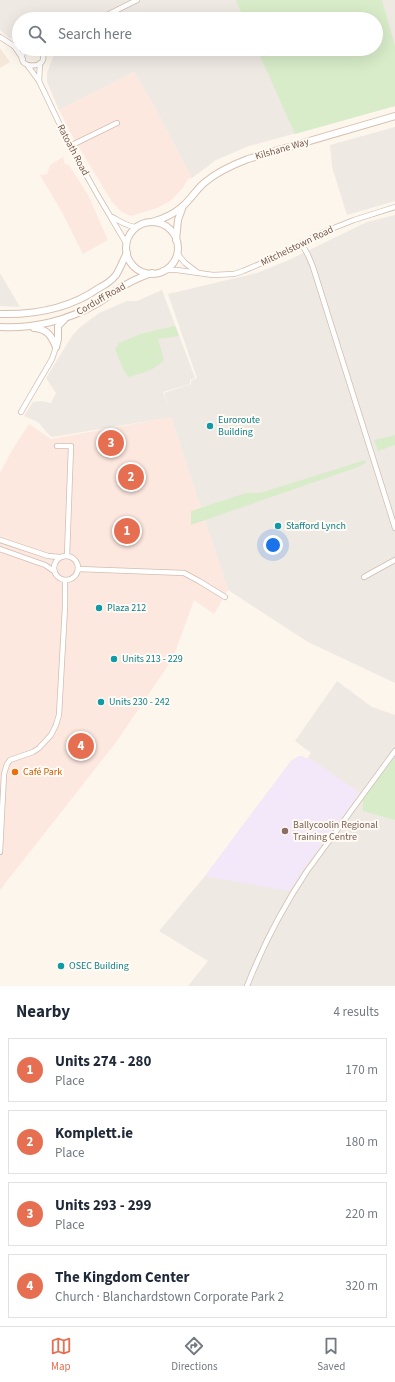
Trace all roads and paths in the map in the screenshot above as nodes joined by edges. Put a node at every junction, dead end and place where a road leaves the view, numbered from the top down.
1 (137, 0) edge
2 (113, 12) edge
3 (0, 37) edge
4 (12, 44) edge
5 (22, 56) edge
6 (23, 56) edge
7 (42, 56) edge
8 (23, 59) junction
9 (40, 63) junction
10 (28, 66) junction
11 (39, 81) junction
12 (395, 116) edge
13 (117, 123) dead end
14 (70, 146) junction
15 (183, 206) junction
16 (395, 207) edge
17 (111, 216) junction
18 (152, 222) junction
19 (137, 227) junction
20 (176, 240) junction
21 (126, 243) junction
22 (301, 243) junction
23 (126, 253) junction
24 (177, 253) junction
25 (163, 270) junction
26 (197, 272) junction
27 (152, 273) junction
28 (0, 314) edge
29 (67, 318) junction
30 (0, 326) edge
31 (20, 327) junction
32 (56, 347) junction
33 (21, 412) dead end
34 (57, 446) dead end
35 (395, 528) edge
36 (0, 540) edge
37 (0, 550) edge
38 (67, 556) junction
39 (60, 558) junction
40 (395, 560) edge
41 (78, 569) junction
42 (54, 571) junction
43 (364, 577) dead end
44 (65, 580) junction
45 (225, 597) dead end
46 (395, 751) edge
47 (0, 852) edge
48 (247, 986) edge

1 - 2 street
3 - 4 street
5 - 8 street
6 - 8 street
7 - 9 street, Ratoath Road
8 - 10 street, Ratoath Road
9 - 10 street
9 - 11 street, Ratoath Road
10 - 11 street, Ratoath Road
11 - 14 street, Ratoath Road
12 - 15 street, Kilshane Way
13 - 14 street
14 - 17 street, Ratoath Road
15 - 18 street, Kilshane Way
15 - 20 street, Kilshane Way
16 - 22 street, Mitchelstown Road
17 - 19 street, Ratoath Road
17 - 21 street, Ratoath Road
18 - 19 street
18 - 20 street
19 - 21 street
20 - 24 street
21 - 23 street
22 - 26 street, Mitchelstown Road
22 - 35 street
23 - 27 street
23 - 28 street, Corduff Road
24 - 25 street
24 - 26 street
25 - 26 street, Mitchelstown Road
25 - 27 street
27 - 29 street, Corduff Road
29 - 31 street, Corduff Road
29 - 32 street
30 - 31 street, Corduff Road
31 - 32 street
32 - 33 street
34 - 38 street
36 - 39 street
37 - 42 street
38 - 39 street
38 - 41 street
39 - 42 street
40 - 43 street
41 - 44 street
41 - 45 street
42 - 44 street
44 - 47 street
46 - 48 street

